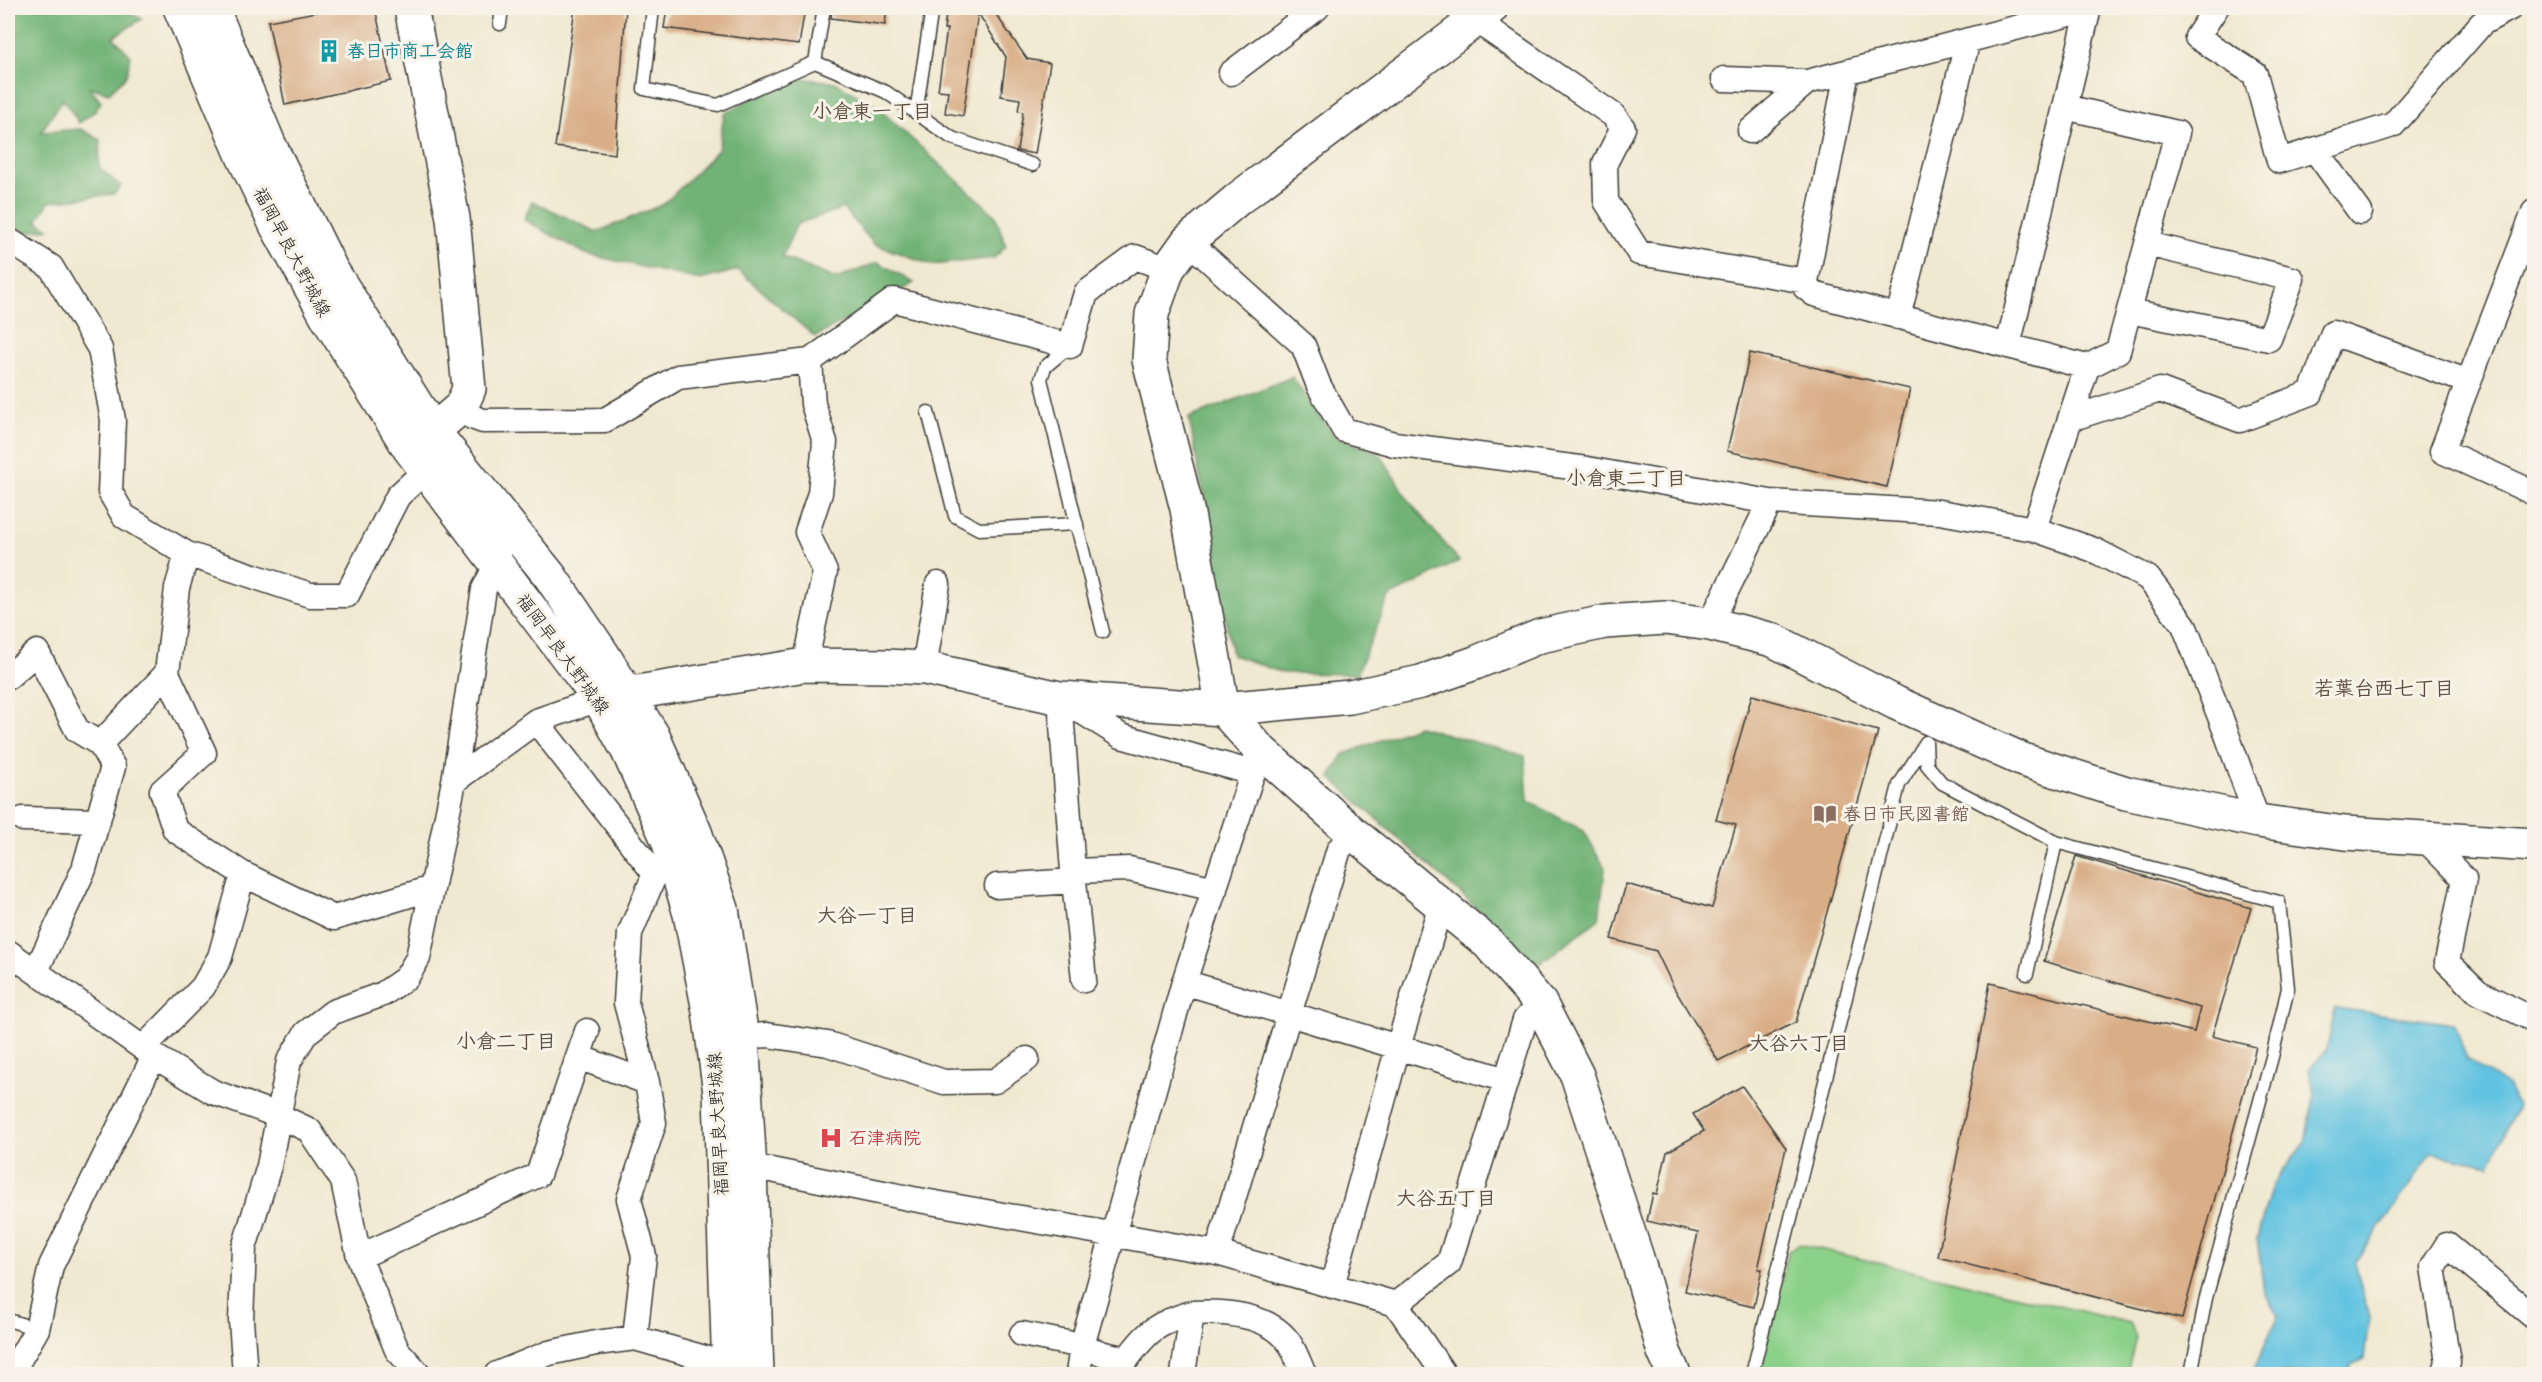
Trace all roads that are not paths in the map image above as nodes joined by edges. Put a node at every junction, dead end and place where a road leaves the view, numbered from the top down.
1 (180, 8) edge
2 (212, 8) edge
3 (411, 8) edge
4 (502, 8) edge
5 (653, 8) edge
6 (825, 8) edge
7 (932, 8) edge
8 (1317, 8) edge
9 (2089, 8) edge
10 (2216, 8) edge
11 (2510, 8) edge
12 (1474, 12) edge
13 (500, 24) dead end
14 (1968, 40) junction
15 (816, 62) junction
16 (1847, 72) junction
17 (1231, 73) dead end
18 (1724, 80) dead end
19 (1807, 82) junction
20 (2065, 107) junction
21 (916, 113) junction
22 (1750, 131) dead end
23 (2315, 150) junction
24 (1033, 165) dead end
25 (2360, 212) dead end
26 (2535, 212) edge
27 (8, 240) edge
28 (1188, 241) junction
29 (2147, 244) junction
30 (1168, 269) junction
31 (1806, 281) junction
32 (2129, 311) junction
33 (1898, 317) junction
34 (1070, 346) junction
35 (2008, 346) junction
36 (810, 361) junction
37 (2087, 367) junction
38 (2469, 382) junction
39 (412, 400) junction
40 (461, 406) junction
41 (928, 412) dead end
42 (2070, 418) junction
43 (433, 431) junction
44 (426, 470) junction
45 (2535, 493) edge
46 (488, 499) junction
47 (1770, 502) junction
48 (1077, 524) junction
49 (2034, 529) junction
50 (187, 554) junction
51 (497, 564) junction
52 (938, 584) dead end
53 (1710, 624) junction
54 (1103, 632) dead end
55 (805, 665) junction
56 (924, 668) junction
57 (167, 673) junction
58 (8, 677) edge
59 (613, 696) junction
60 (1060, 698) junction
61 (1223, 709) junction
62 (536, 721) junction
63 (1930, 731) junction
64 (100, 744) junction
65 (1257, 762) junction
66 (454, 781) junction
67 (23, 819) dead end
68 (98, 821) junction
69 (2258, 821) junction
70 (1354, 834) junction
71 (2424, 838) junction
72 (2056, 842) junction
73 (2535, 845) edge
74 (243, 874) junction
75 (1074, 876) junction
76 (997, 886) dead end
77 (432, 888) junction
78 (1215, 889) junction
79 (1441, 904) junction
80 (8, 952) edge
81 (36, 971) junction
82 (2026, 974) dead end
83 (1084, 980) dead end
84 (1184, 982) junction
85 (1540, 1003) junction
86 (709, 1011) junction
87 (1287, 1013) junction
88 (2535, 1020) edge
89 (588, 1031) dead end
90 (742, 1037) junction
91 (1398, 1047) junction
92 (149, 1052) junction
93 (578, 1058) junction
94 (1027, 1059) dead end
95 (1506, 1080) junction
96 (647, 1082) junction
97 (720, 1093) junction
98 (277, 1115) junction
99 (721, 1145) junction
100 (750, 1170) junction
101 (724, 1231) junction
102 (1112, 1234) junction
103 (1217, 1253) junction
104 (359, 1257) junction
105 (1332, 1286) junction
106 (1396, 1304) junction
107 (1192, 1313) junction
108 (2535, 1317) edge
109 (8, 1320) edge
110 (37, 1329) junction
111 (1022, 1334) dead end
112 (635, 1338) junction
113 (1082, 1346) junction
114 (738, 1372) edge
115 (1301, 1373) edge
116 (11, 1374) edge
117 (245, 1374) edge
118 (419, 1374) edge
119 (497, 1374) edge
120 (1078, 1374) edge
121 (1183, 1374) edge
122 (1444, 1374) edge
123 (1674, 1374) edge
124 (1752, 1374) edge
125 (2191, 1374) edge
126 (2444, 1374) edge

1 - 44 street, 福岡早良大野城線
2 - 39 street, 福岡早良大野城線
3 - 40 street
4 - 13 lane
5 - 15 lane
6 - 15 lane
7 - 21 lane
8 - 17 street
9 - 14 street
9 - 20 street
10 - 23 street
11 - 23 street
12 - 28 street
12 - 31 street
14 - 16 street
14 - 33 street
15 - 21 lane
16 - 19 street
16 - 31 street
18 - 19 street
19 - 22 street
20 - 29 street
20 - 35 street
21 - 24 lane
23 - 25 street
26 - 38 street
27 - 50 street
28 - 30 street
28 - 47 street
29 - 32 street
29 - 32 street
30 - 34 street
30 - 61 street
31 - 33 street
32 - 37 street
33 - 35 street
34 - 36 street
34 - 48 lane
35 - 37 street
36 - 40 street
36 - 55 street
37 - 42 street
38 - 42 street
38 - 45 street
39 - 43 street, 福岡早良大野城線
39 - 44 street
40 - 43 street
41 - 48 lane
42 - 49 street
43 - 46 street, 福岡早良大野城線
44 - 50 street
44 - 51 street, 福岡早良大野城線
46 - 51 street
46 - 59 street, 福岡早良大野城線
47 - 49 street
47 - 53 street
48 - 54 lane
49 - 69 street
50 - 57 street
51 - 59 street, 福岡早良大野城線
51 - 66 street
52 - 56 street
53 - 61 street
53 - 63 street
55 - 56 street
55 - 59 street
56 - 60 street
57 - 64 street
57 - 74 street
58 - 64 street
59 - 62 street
59 - 86 street, 福岡早良大野城線
59 - 90 street, 福岡早良大野城線
60 - 61 street
60 - 65 street
60 - 75 street
61 - 65 street
62 - 66 street
62 - 96 street
63 - 69 street
63 - 72 lane
63 - 124 lane
64 - 68 street
65 - 70 street
65 - 78 street
66 - 77 street
67 - 68 street
68 - 81 street
69 - 71 street
70 - 79 street
70 - 87 street
71 - 73 street
71 - 88 street
72 - 82 lane
72 - 125 lane
74 - 77 street
74 - 92 street
75 - 76 street
75 - 78 street
75 - 83 street
77 - 98 street
78 - 84 street
79 - 85 street
79 - 91 street
80 - 81 street
81 - 92 street
84 - 87 street
84 - 102 street
85 - 95 street
85 - 123 street
86 - 90 street
86 - 97 street, 福岡早良大野城線
87 - 91 street
87 - 103 street
89 - 93 street
90 - 94 street
90 - 97 street
90 - 100 street, 福岡早良大野城線
91 - 95 street
91 - 105 street
92 - 98 street
92 - 110 street
93 - 96 street
93 - 104 street
95 - 106 street
96 - 112 street
97 - 99 street, 福岡早良大野城線
98 - 104 street
98 - 117 street
99 - 100 street
99 - 101 street, 福岡早良大野城線
100 - 101 street
100 - 102 street
100 - 114 street, 福岡早良大野城線
101 - 114 street, 福岡早良大野城線
102 - 103 street
102 - 113 street
103 - 105 street
104 - 118 street
105 - 106 street
106 - 122 street
107 - 113 street
107 - 115 street
107 - 121 street
108 - 126 street
109 - 110 lane
110 - 116 street
111 - 113 street
112 - 114 street
112 - 119 street
113 - 120 street

